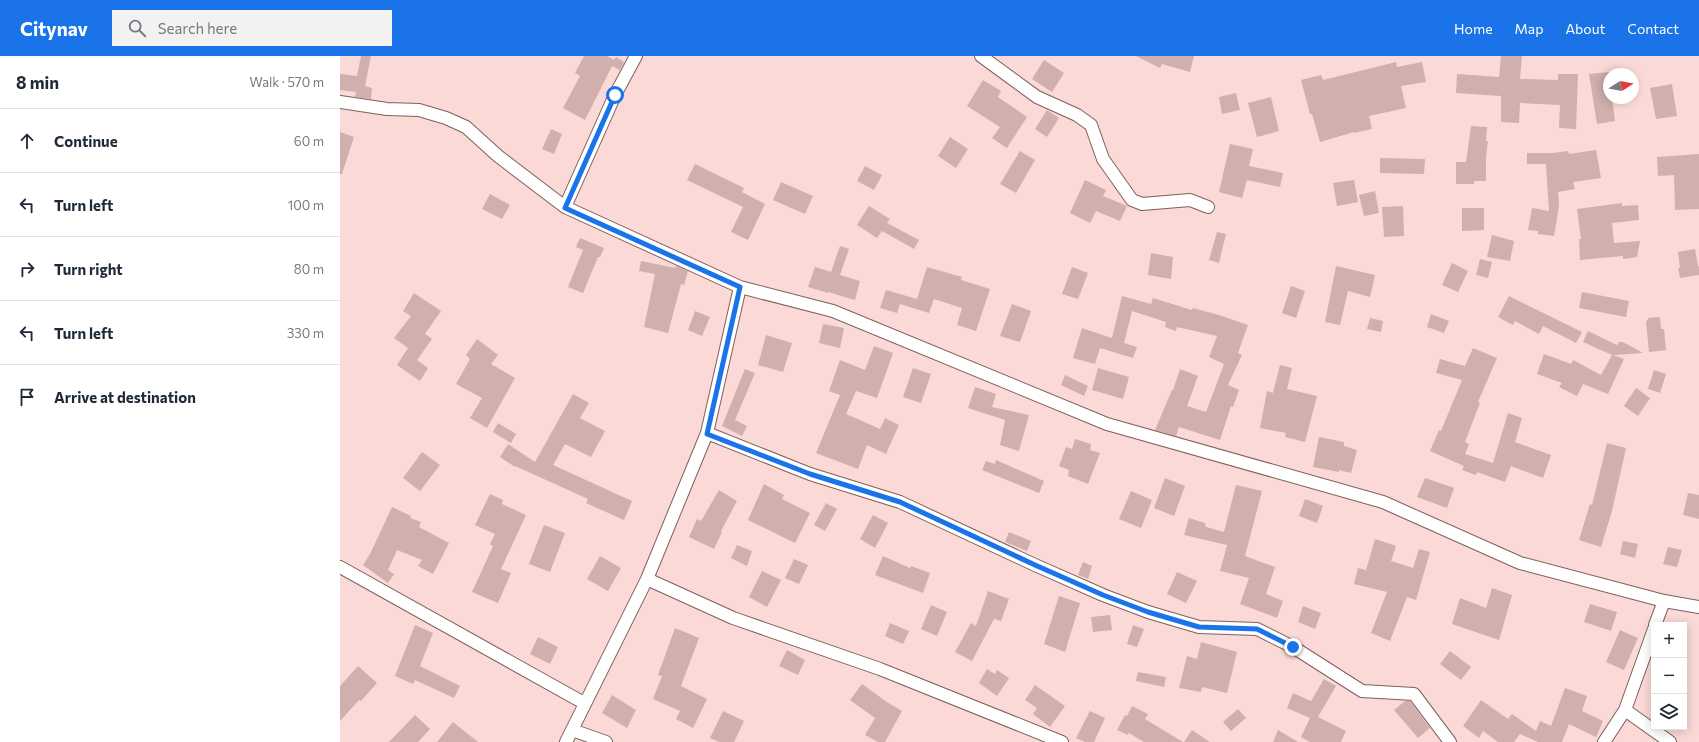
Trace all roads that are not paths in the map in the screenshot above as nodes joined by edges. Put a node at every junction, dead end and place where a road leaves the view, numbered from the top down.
1 (636, 56) edge
2 (981, 56) edge
3 (340, 102) edge
4 (1208, 207) dead end
5 (565, 208) junction
6 (740, 287) junction
7 (707, 434) junction
8 (340, 567) edge
9 (647, 579) junction
10 (1664, 601) junction
11 (1699, 607) edge
12 (1657, 622) edge
13 (1651, 637) edge
14 (584, 703) junction
15 (1625, 710) junction
16 (572, 730) junction
17 (566, 742) edge
18 (606, 742) edge
19 (1062, 742) edge
20 (1450, 742) edge
21 (1604, 742) edge
22 (1670, 742) edge

1 - 5 street
2 - 4 street
3 - 5 street
5 - 6 street
6 - 7 street
6 - 10 street
7 - 9 street
7 - 20 street
8 - 14 street
9 - 14 street
9 - 19 street
10 - 11 street
10 - 12 street
13 - 15 street
14 - 16 street
15 - 21 street
15 - 22 street
16 - 17 street
16 - 18 street

